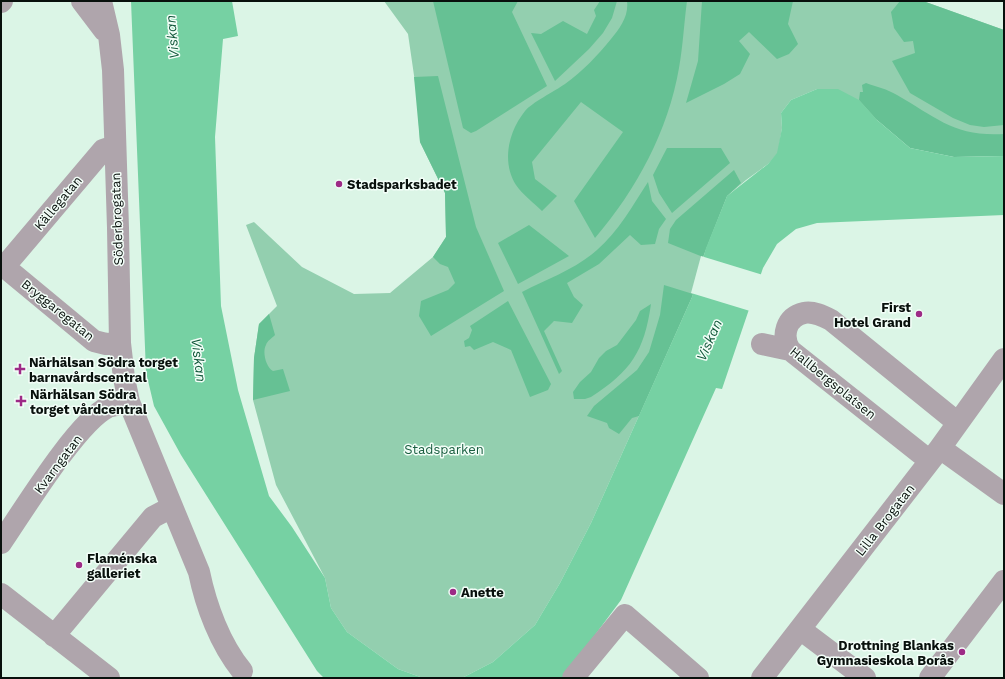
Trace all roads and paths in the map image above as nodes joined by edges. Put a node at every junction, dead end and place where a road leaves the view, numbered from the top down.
1 (82, 1) edge
2 (101, 1) edge
3 (109, 36) junction
4 (115, 146) junction
5 (3, 265) edge
6 (120, 343) junction
7 (762, 344) dead end
8 (790, 350) junction
9 (1004, 359) edge
10 (129, 402) junction
11 (958, 423) junction
12 (935, 455) junction
13 (1004, 494) edge
14 (172, 506) junction
15 (1, 543) edge
16 (1004, 582) edge
17 (1, 594) edge
18 (800, 629) junction
19 (54, 636) junction
20 (244, 674) edge
21 (108, 678) edge
22 (573, 678) edge
23 (698, 678) edge
24 (762, 678) edge
25 (865, 678) edge
26 (930, 678) edge

1 - 3 street
2 - 3 street, Söderbrogatan
3 - 4 street, Söderbrogatan
4 - 5 street, Källegatan
4 - 6 street, Söderbrogatan
5 - 6 street, Bryggaregatan
6 - 10 street, Söderbrogatan
7 - 8 street
8 - 11 street, Hallbergsplatsen
8 - 12 street, Hallbergsplatsen
9 - 11 street, Lilla Brogatan
10 - 14 street, Söderbrogatan
10 - 15 street, Kvarngatan
11 - 12 street, Lilla Brogatan
12 - 13 street, Hallbergsplatsen
12 - 18 street, Lilla Brogatan
14 - 19 street
14 - 20 street, Söderbrogatan
16 - 26 street
17 - 19 street
18 - 24 street, Lilla Brogatan
18 - 25 street
19 - 21 street
22 - 23 street

